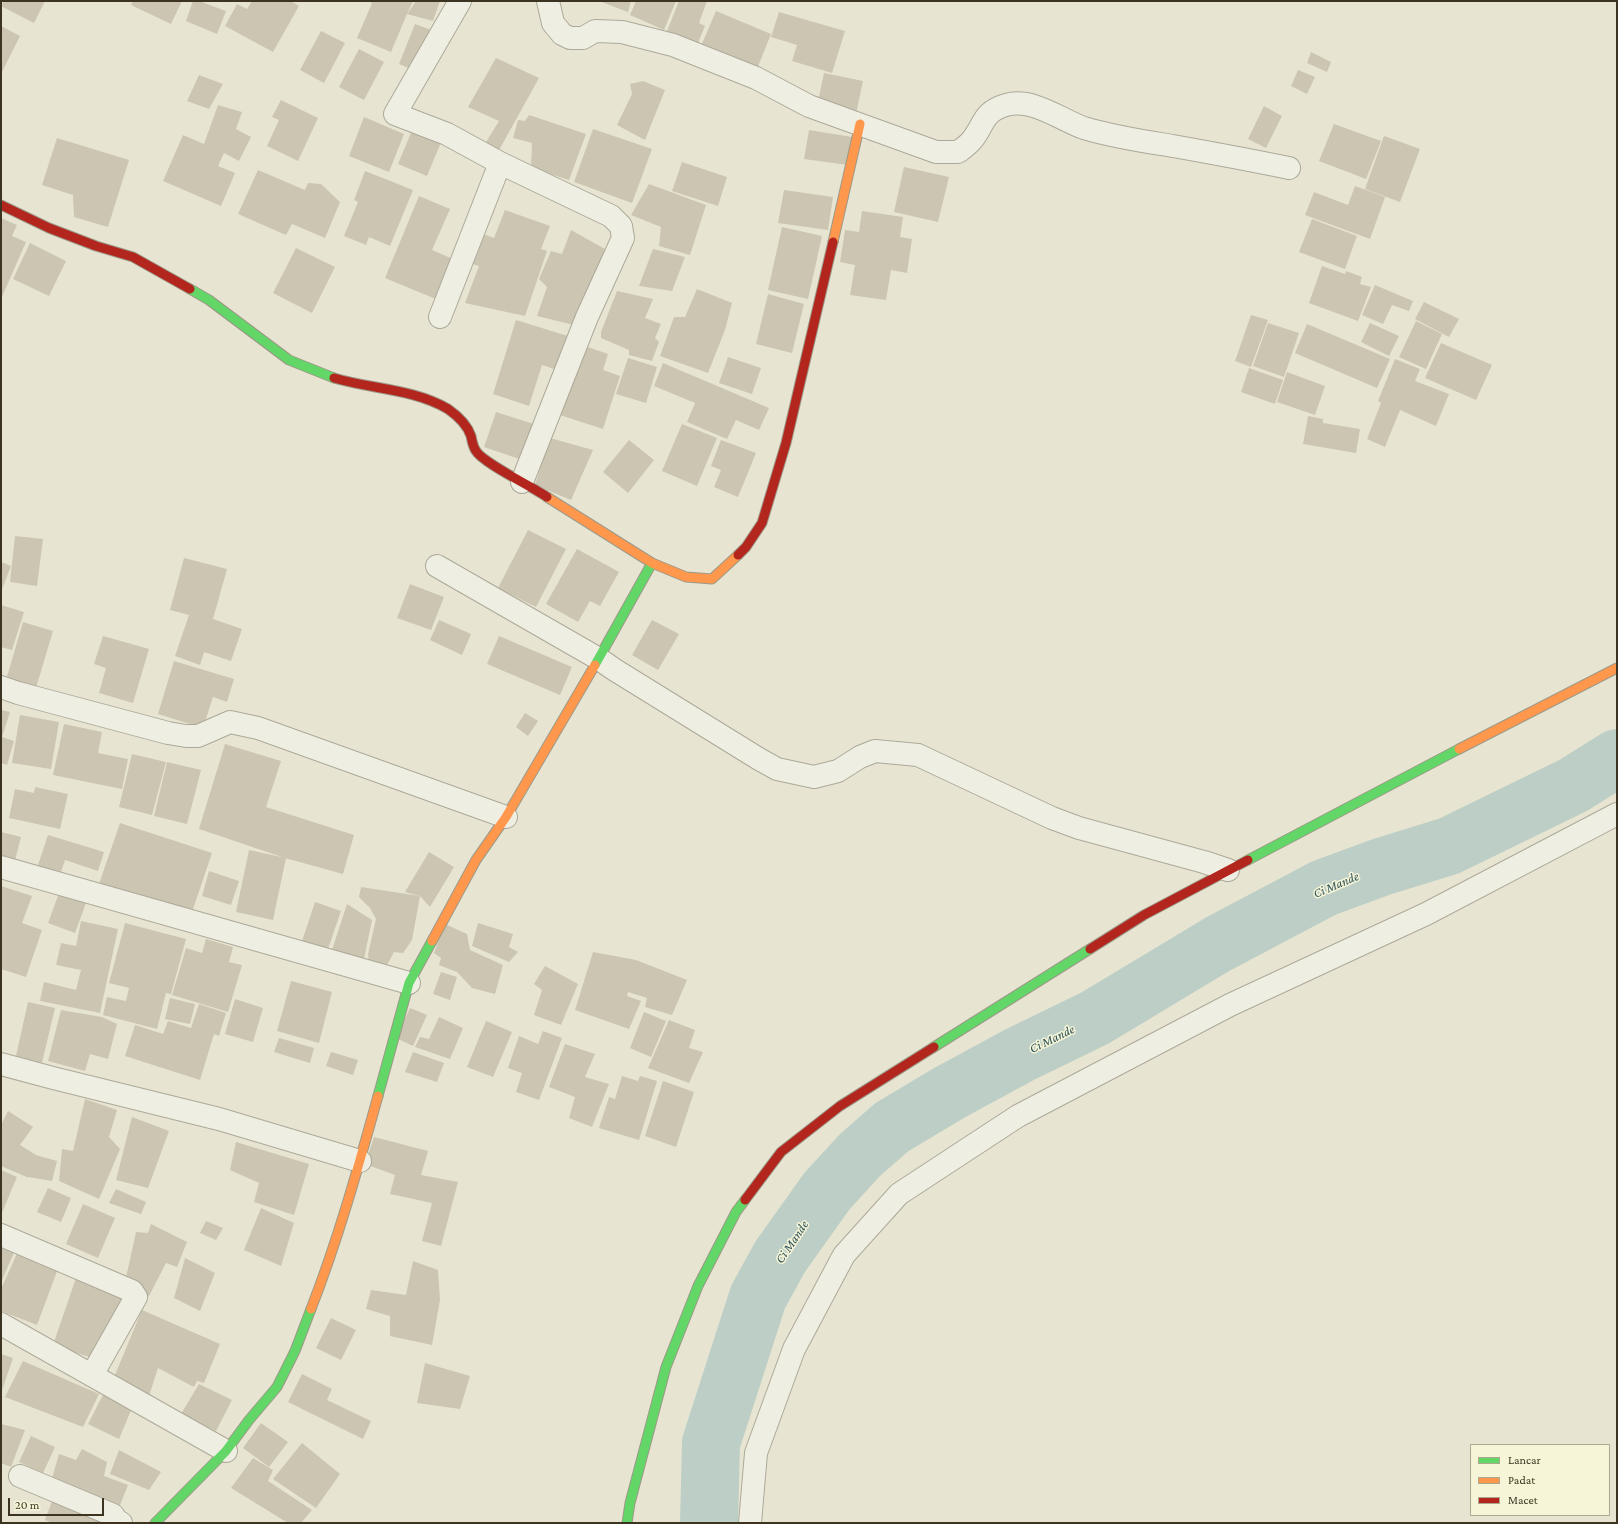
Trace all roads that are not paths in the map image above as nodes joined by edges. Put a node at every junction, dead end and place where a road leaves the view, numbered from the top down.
1 (460, 1) edge
2 (548, 1) edge
3 (860, 124) junction
4 (500, 163) junction
5 (1289, 168) dead end
6 (1, 205) edge
7 (440, 317) dead end
8 (522, 482) junction
9 (652, 563) junction
10 (437, 566) dead end
11 (599, 658) junction
12 (1617, 668) edge
13 (1, 687) edge
14 (1617, 814) edge
15 (506, 817) junction
16 (1, 867) edge
17 (1228, 870) junction
18 (409, 983) junction
19 (1, 1064) edge
20 (360, 1161) junction
21 (1, 1236) edge
22 (1, 1324) edge
23 (92, 1375) junction
24 (226, 1451) junction
25 (20, 1476) dead end
26 (121, 1523) edge
27 (155, 1523) edge
28 (627, 1523) edge
29 (750, 1523) edge

1 - 4 street
2 - 3 street
3 - 5 street
3 - 9 street
4 - 7 street
4 - 8 street
6 - 8 street
8 - 9 street
9 - 11 street
10 - 11 street
11 - 15 street
11 - 17 street
12 - 17 street
13 - 15 street
14 - 29 street
15 - 18 street
16 - 18 street
17 - 28 street
18 - 20 street
19 - 20 street
20 - 24 street
21 - 23 street
22 - 23 street
23 - 24 street
24 - 27 street
25 - 26 street

